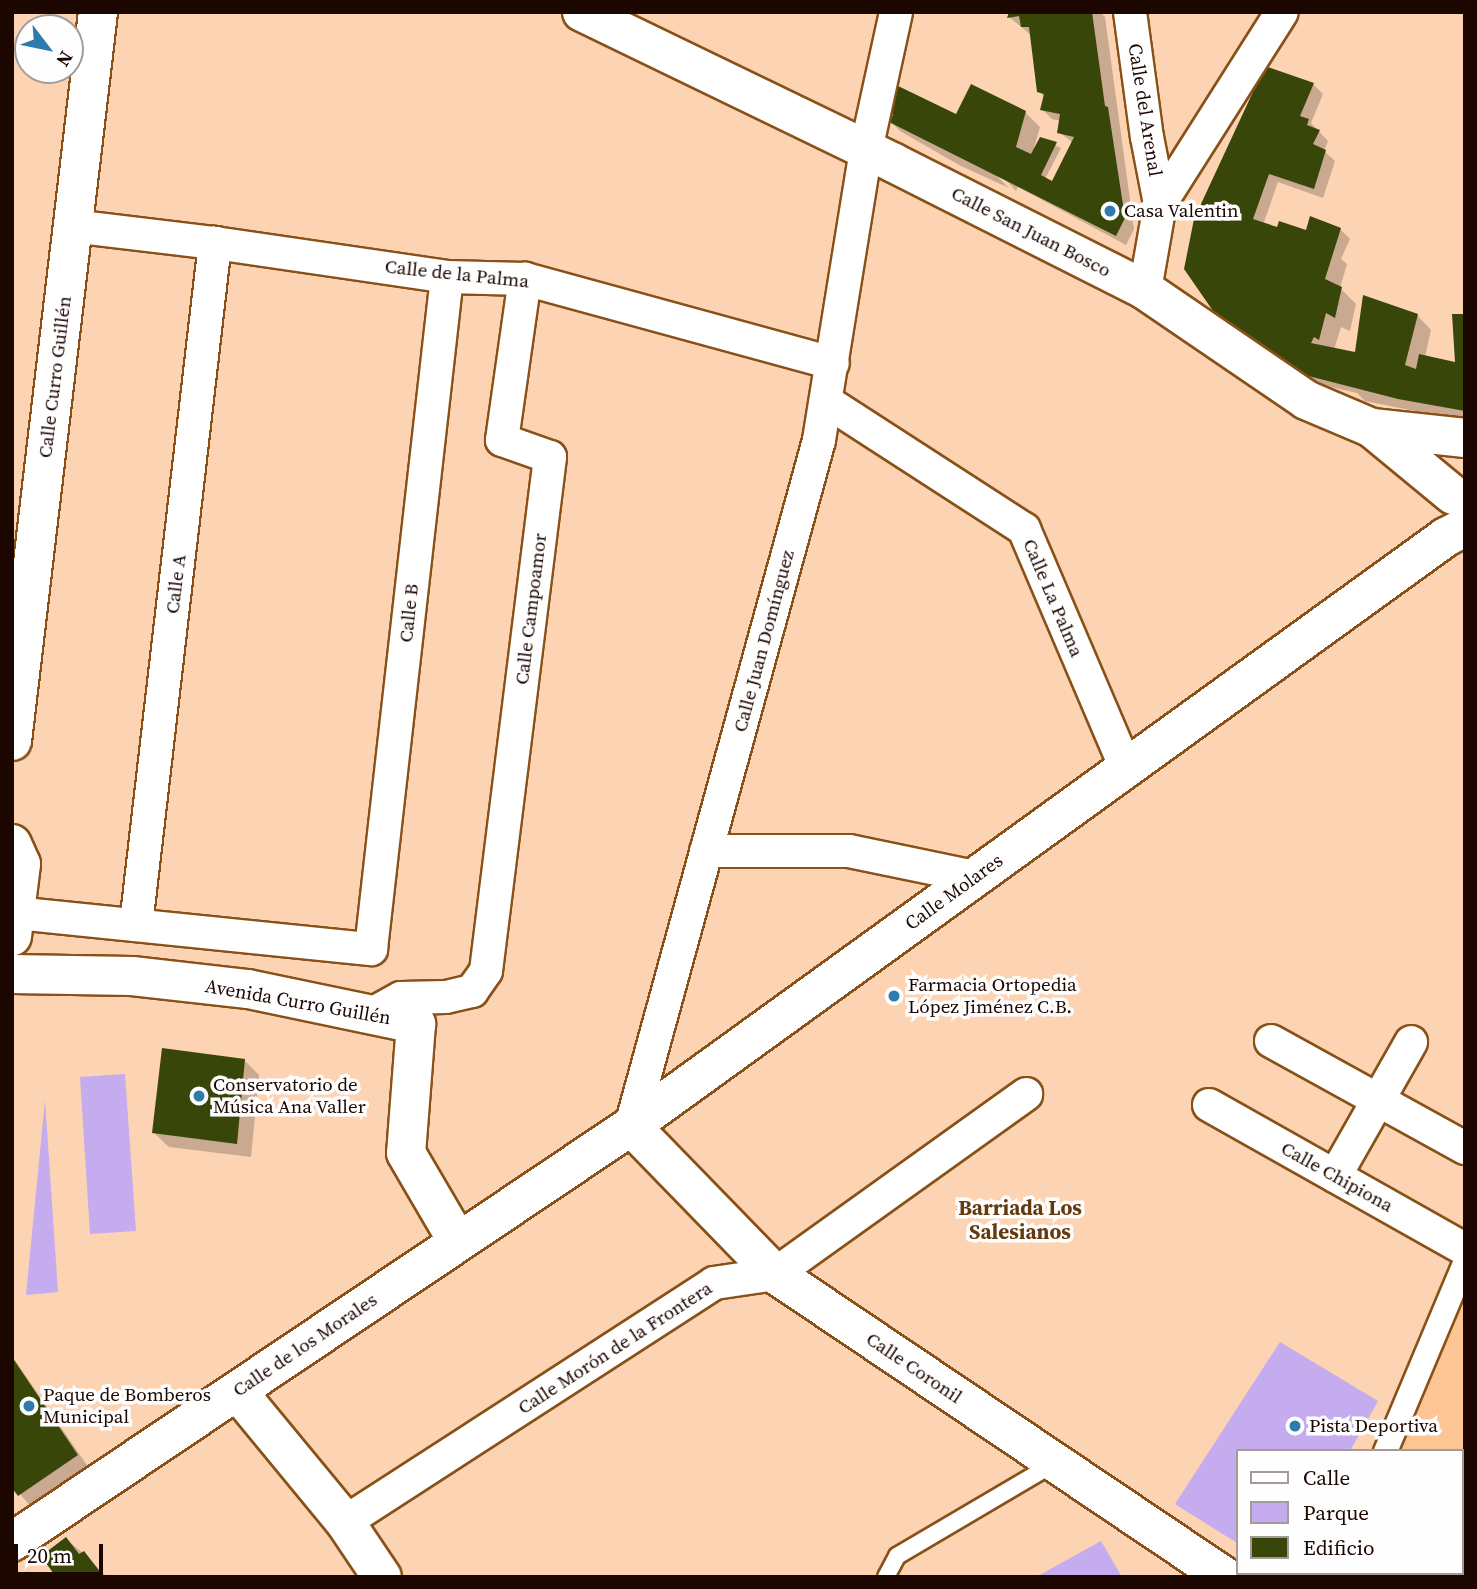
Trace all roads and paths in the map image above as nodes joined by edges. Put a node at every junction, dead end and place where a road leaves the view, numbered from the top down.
1 (98, 12) edge
2 (582, 12) edge
3 (896, 12) edge
4 (1130, 12) edge
5 (1282, 12) edge
6 (866, 150) junction
7 (1160, 204) junction
8 (72, 226) junction
9 (215, 243) junction
10 (447, 277) junction
11 (525, 279) junction
12 (1145, 290) junction
13 (833, 363) junction
14 (826, 401) junction
15 (1372, 428) junction
16 (1465, 438) edge
17 (1458, 514) edge
18 (12, 741) edge
19 (1126, 768) junction
20 (12, 844) edge
21 (706, 851) junction
22 (975, 877) junction
23 (14, 925) edge
24 (136, 925) junction
25 (12, 974) edge
26 (370, 1015) junction
27 (1271, 1041) dead end
28 (1411, 1042) dead end
29 (1026, 1094) dead end
30 (1378, 1100) junction
31 (1209, 1105) dead end
32 (631, 1126) junction
33 (1465, 1148) edge
34 (1335, 1176) junction
35 (458, 1242) junction
36 (1465, 1249) edge
37 (1465, 1261) edge
38 (775, 1274) junction
39 (237, 1391) junction
40 (1386, 1449) edge
41 (1055, 1462) junction
42 (345, 1522) junction
43 (12, 1542) edge
44 (382, 1577) edge
45 (886, 1577) edge
46 (1225, 1577) edge

1 - 8 street, Calle Curro Guillén
2 - 6 street, Calle San Juan Bosco
3 - 6 street, Calle Juan Domínguez
4 - 7 street, Calle del Arenal
5 - 7 street
6 - 12 street, Calle San Juan Bosco
6 - 13 street, Calle Juan Domínguez
7 - 12 street, Calle del Arenal
8 - 9 street, Calle de la Palma
8 - 18 street, Calle Curro Guillén
9 - 10 street, Calle de la Palma
9 - 24 street, Calle A
10 - 11 street, Calle de la Palma
10 - 24 street, Calle B
11 - 13 street, Calle de la Palma
11 - 26 street, Calle Campoamor
12 - 15 street, Calle San Juan Bosco
13 - 14 street, Calle Juan Domínguez
14 - 19 street, Calle La Palma
14 - 21 street, Calle Juan Domínguez
15 - 16 street
15 - 17 street, Calle San Juan Bosco
16 - 17 street
17 - 19 street, Calle Molares
19 - 22 street, Calle Molares
20 - 23 street
21 - 22 street
21 - 32 street, Calle Juan Domínguez
22 - 32 street, Calle Molares
23 - 24 street
25 - 26 street, Avenida Curro Guillén
26 - 35 street, Avenida Curro Guillén
27 - 30 street
28 - 30 street
29 - 38 street, Calle Morón de la Frontera
30 - 33 street
30 - 34 street
31 - 34 street, Calle Chipiona
32 - 35 street, Calle Molares
32 - 38 street, Calle Coronil
34 - 36 street, Calle Chipiona
35 - 39 street, Calle de los Morales
37 - 40 street
38 - 41 street, Calle Coronil
38 - 42 street, Calle Morón de la Frontera
39 - 42 street
39 - 43 street, Calle de los Morales
41 - 45 lane
41 - 46 street, Calle Coronil
42 - 44 street

